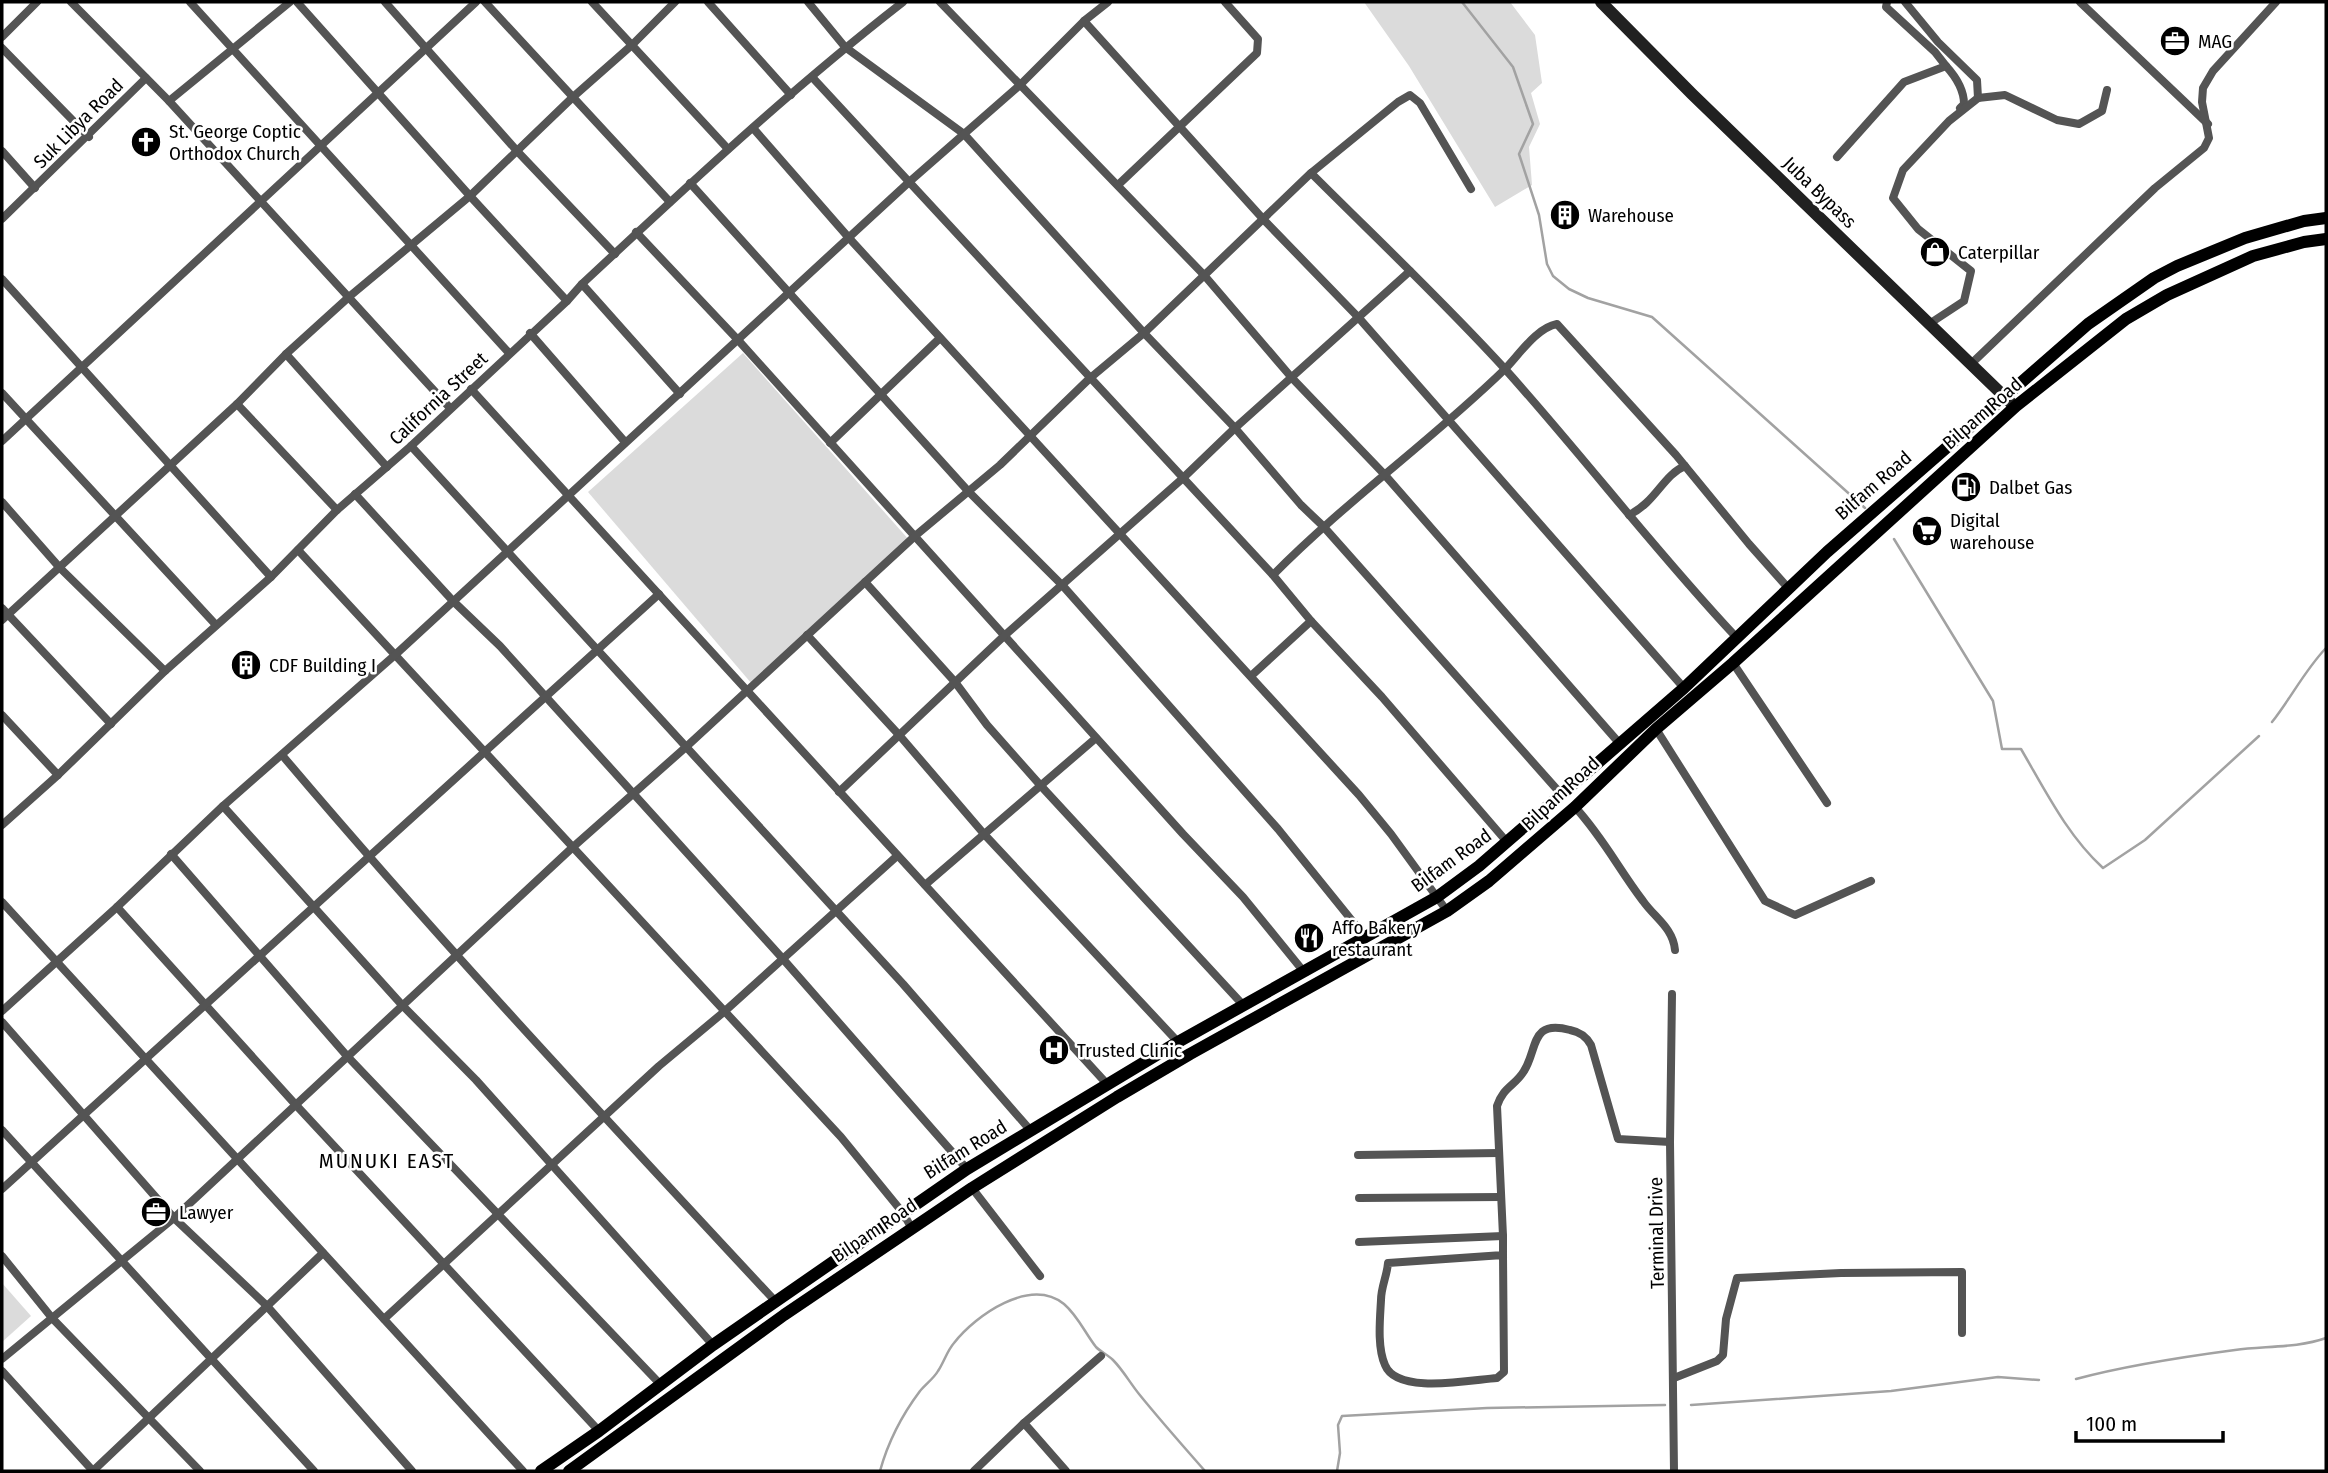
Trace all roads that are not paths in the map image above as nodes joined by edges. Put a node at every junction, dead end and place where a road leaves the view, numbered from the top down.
1 (37, 2) edge
2 (71, 2) edge
3 (190, 2) edge
4 (290, 2) edge
5 (297, 2) edge
6 (385, 2) edge
7 (476, 2) edge
8 (485, 2) edge
9 (592, 2) edge
10 (675, 2) edge
11 (708, 2) edge
12 (808, 2) edge
13 (904, 2) edge
14 (940, 2) edge
15 (1108, 2) edge
16 (1225, 2) edge
17 (1601, 2) edge
18 (1886, 2) edge
19 (1905, 2) edge
20 (2080, 2) edge
21 (2276, 2) edge
22 (1084, 21) junction
23 (2, 37) edge
24 (632, 45) junction
25 (233, 47) junction
26 (845, 47) junction
27 (2, 48) edge
28 (426, 48) junction
29 (1946, 66) junction
30 (812, 77) junction
31 (146, 78) junction
32 (1020, 85) junction
33 (2107, 90) dead end
34 (791, 95) junction
35 (573, 97) junction
36 (1978, 98) junction
37 (169, 101) junction
38 (1949, 121) junction
39 (2208, 124) junction
40 (1179, 125) junction
41 (753, 128) junction
42 (964, 135) junction
43 (89, 137) junction
44 (728, 149) junction
45 (2, 151) edge
46 (517, 152) junction
47 (1837, 157) dead end
48 (1311, 173) junction
49 (690, 183) junction
50 (908, 183) junction
51 (1118, 185) junction
52 (35, 188) junction
53 (1471, 189) dead end
54 (470, 196) junction
55 (670, 202) junction
56 (2326, 218) edge
57 (2, 219) edge
58 (1264, 220) junction
59 (636, 232) junction
60 (849, 239) junction
61 (2326, 239) edge
62 (412, 246) junction
63 (615, 254) junction
64 (1410, 271) junction
65 (1204, 275) junction
66 (2, 279) edge
67 (582, 284) junction
68 (789, 293) junction
69 (349, 296) junction
70 (567, 301) junction
71 (1358, 317) junction
72 (1929, 324) junction
73 (530, 333) junction
74 (1144, 333) junction
75 (940, 338) junction
76 (738, 340) junction
77 (509, 353) junction
78 (286, 354) junction
79 (1972, 363) junction
80 (81, 367) junction
81 (1505, 369) junction
82 (1292, 378) junction
83 (1089, 379) junction
84 (471, 389) junction
85 (2, 393) edge
86 (880, 393) junction
87 (680, 394) junction
88 (237, 404) junction
89 (2016, 407) junction
90 (450, 408) junction
91 (26, 419) junction
92 (1447, 420) junction
93 (1235, 428) junction
94 (1031, 435) junction
95 (2, 441) edge
96 (625, 442) junction
97 (830, 443) junction
98 (411, 446) junction
99 (169, 465) junction
100 (1685, 466) junction
101 (387, 467) junction
102 (1384, 474) junction
103 (1182, 479) junction
104 (968, 491) junction
105 (355, 494) junction
106 (569, 496) junction
107 (2, 502) edge
108 (337, 510) junction
109 (115, 515) junction
110 (1629, 515) junction
111 (1323, 526) junction
112 (1121, 532) junction
113 (915, 536) junction
114 (298, 550) junction
115 (506, 551) junction
116 (60, 568) junction
117 (1273, 575) junction
118 (271, 577) junction
119 (865, 582) junction
120 (1063, 586) junction
121 (1790, 589) junction
122 (659, 594) junction
123 (453, 601) junction
124 (4, 614) edge
125 (1311, 621) junction
126 (216, 625) junction
127 (807, 635) junction
128 (1004, 636) junction
129 (1737, 638) junction
130 (598, 649) junction
131 (395, 654) junction
132 (1733, 663) junction
133 (165, 671) junction
134 (1251, 676) junction
135 (955, 682) junction
136 (1684, 688) junction
137 (747, 691) junction
138 (546, 696) junction
139 (2, 715) edge
140 (111, 723) junction
141 (1656, 729) junction
142 (900, 736) junction
143 (1096, 738) junction
144 (1620, 744) junction
145 (686, 747) junction
146 (485, 751) junction
147 (282, 755) junction
148 (58, 775) junction
149 (1041, 786) junction
150 (839, 792) junction
151 (634, 794) junction
152 (1561, 794) junction
153 (1827, 803) dead end
154 (223, 806) junction
155 (1575, 807) junction
156 (3, 822) edge
157 (984, 834) junction
158 (1507, 842) junction
159 (573, 847) junction
160 (171, 854) junction
161 (897, 856) junction
162 (368, 857) junction
163 (1871, 881) dead end
164 (925, 885) junction
165 (1437, 897) junction
166 (2, 902) edge
167 (314, 906) junction
168 (117, 907) junction
169 (1447, 911) junction
170 (837, 912) junction
171 (1366, 938) junction
172 (1675, 950) dead end
173 (456, 955) junction
174 (258, 957) junction
175 (783, 959) junction
176 (56, 962) junction
177 (1304, 972) junction
178 (1672, 994) dead end
179 (206, 1004) junction
180 (402, 1004) junction
181 (1244, 1006) junction
182 (2, 1011) edge
183 (725, 1011) junction
184 (2, 1022) edge
185 (1178, 1042) junction
186 (347, 1056) junction
187 (145, 1059) junction
188 (1107, 1084) junction
189 (295, 1104) junction
190 (83, 1115) junction
191 (605, 1118) junction
192 (2, 1130) edge
193 (1031, 1131) junction
194 (1670, 1142) junction
195 (1499, 1153) junction
196 (1358, 1155) dead end
197 (236, 1159) junction
198 (31, 1162) junction
199 (551, 1167) junction
200 (967, 1169) junction
201 (972, 1188) junction
202 (2, 1189) edge
203 (1501, 1197) junction
204 (1359, 1198) dead end
205 (903, 1213) junction
206 (498, 1216) junction
207 (174, 1218) junction
208 (911, 1227) junction
209 (1503, 1236) junction
210 (1359, 1242) dead end
211 (323, 1253) junction
212 (1503, 1255) junction
213 (2, 1256) edge
214 (122, 1261) junction
215 (444, 1265) junction
216 (1040, 1276) dead end
217 (775, 1301) junction
218 (266, 1306) junction
219 (52, 1318) junction
220 (384, 1320) junction
221 (1962, 1333) dead end
222 (713, 1345) junction
223 (1101, 1356) dead end
224 (212, 1358) junction
225 (2, 1359) edge
226 (2, 1371) edge
227 (1674, 1378) junction
228 (661, 1385) junction
229 (149, 1418) junction
230 (1024, 1423) junction
231 (599, 1431) junction
232 (93, 1471) edge
233 (200, 1471) edge
234 (314, 1471) edge
235 (412, 1471) edge
236 (523, 1471) edge
237 (541, 1471) edge
238 (569, 1471) edge
239 (974, 1471) edge
240 (1066, 1471) edge
241 (1674, 1471) edge

1 - 23 street
2 - 31 street
3 - 25 street
4 - 25 street
5 - 54 street
6 - 28 street
7 - 28 street
8 - 35 street
9 - 24 street
10 - 24 street
11 - 34 street
12 - 26 street
13 - 26 street, California Street
14 - 32 street
15 - 22 street
16 - 40 street
17 - 72 main road, Juba Bypass
18 - 29 street
19 - 36 street
20 - 39 street
21 - 39 street
22 - 32 street
22 - 40 street
24 - 35 street
24 - 44 street
25 - 37 street
25 - 62 street
26 - 30 street, California Street
26 - 42 street
27 - 43 street
28 - 46 street
28 - 80 street
29 - 38 street
29 - 47 street
30 - 34 street, California Street
30 - 50 street
31 - 37 street
31 - 43 street, Suk Libya Road
32 - 42 street
32 - 51 street
33 - 36 street
34 - 41 street, California Street
35 - 46 street
35 - 55 street
36 - 38 street
37 - 69 street
38 - 72 street
39 - 79 street
40 - 51 street
40 - 58 street
41 - 44 street, California Street
41 - 60 street
42 - 50 street
42 - 74 street
43 - 52 street, Suk Libya Road
44 - 49 street, California Street
45 - 52 street
46 - 54 street
46 - 63 street
48 - 53 street
48 - 58 street
48 - 64 street
49 - 55 street, California Street
49 - 68 street
50 - 60 street
50 - 83 street
51 - 65 street
52 - 57 street, Suk Libya Road
54 - 62 street
54 - 70 street
55 - 59 street, California Street
56 - 121 main road, Bilfam Road
58 - 65 street
58 - 71 street
59 - 63 street, California Street
59 - 76 street
60 - 68 street
60 - 75 street
61 - 89 main road, Bilpam Road
62 - 69 street
62 - 77 street
63 - 67 street, California Street
64 - 71 street
64 - 81 street
65 - 74 street
65 - 82 street
66 - 80 street
67 - 70 street, California Street
67 - 87 street
68 - 76 street
68 - 86 street
69 - 78 street
69 - 90 street
70 - 73 street, California Street
71 - 82 street
71 - 92 street
72 - 79 main road, Juba Bypass
73 - 77 street, California Street
73 - 96 street
74 - 83 street
74 - 93 street
75 - 86 street
75 - 94 street
76 - 87 street
76 - 97 street
77 - 84 street, California Street
78 - 88 street
78 - 101 street
79 - 89 main road, Juba Bypass
80 - 91 street
80 - 99 street
81 - 92 street
81 - 100 street
81 - 110 street
82 - 93 street
82 - 102 street
83 - 94 street
83 - 103 street
84 - 90 street, California Street
84 - 106 street
85 - 91 street
86 - 97 street
86 - 104 street
87 - 96 street
88 - 99 street
88 - 108 street
89 - 132 main road, Bilpam Road
90 - 98 street, California Street
91 - 95 street
91 - 109 street
92 - 102 street
92 - 136 street
93 - 103 street
93 - 111 street
94 - 104 street
94 - 112 street
96 - 106 street
97 - 113 street
98 - 101 street, California Street
98 - 115 street
99 - 109 street
99 - 118 street
100 - 110 street
100 - 121 street
101 - 105 street, California Street
102 - 111 street
102 - 144 street
103 - 112 street
103 - 117 street
104 - 113 street
104 - 120 street
105 - 108 street, California Street
105 - 123 street
106 - 115 street
106 - 122 street
107 - 116 street
108 - 114 street, California Street
109 - 116 street
109 - 126 street
110 - 129 street
111 - 117 street
111 - 152 street
112 - 120 street
112 - 134 street
113 - 119 street
113 - 128 street
114 - 118 street, California Street
114 - 131 street
115 - 123 street
115 - 130 street
116 - 124 street
116 - 133 street
117 - 125 street
118 - 126 street, California Street
119 - 127 street
119 - 135 street
120 - 128 street
120 - 171 street
121 - 129 main road, Bilfam Road
122 - 130 street
122 - 137 street
123 - 131 street
123 - 138 street
124 - 140 street
125 - 134 street
125 - 158 street
126 - 133 street, California Street
127 - 137 street
127 - 142 street
128 - 135 street
128 - 143 street
129 - 136 main road, Bilfam Road
130 - 138 street
130 - 145 street
131 - 146 street
131 - 147 street
132 - 141 main road, Bilpam Road
132 - 153 street
133 - 140 street, California Street
134 - 165 street
135 - 142 street
135 - 149 street
136 - 144 main road, Bilfam Road
137 - 145 street
137 - 150 street
138 - 146 street
138 - 151 street
139 - 148 street
140 - 148 street, California Street
141 - 155 main road, Bilpam Road
141 - 163 street
142 - 150 street
142 - 157 street
143 - 149 street
143 - 177 street
144 - 152 main road, Bilfam Road
145 - 151 street
145 - 170 street
146 - 159 street
146 - 162 street
147 - 154 street
147 - 162 street
148 - 156 street, California Street
149 - 157 street
149 - 181 street
150 - 161 street
151 - 159 street
151 - 175 street
152 - 158 main road, Bilfam Road
154 - 160 street
154 - 167 street
155 - 169 main road, Bilpam Road
155 - 172 street
157 - 164 street
157 - 185 street
158 - 165 main road, Bilfam Road
159 - 173 street
159 - 183 street
160 - 168 street
160 - 174 street
161 - 164 street
161 - 170 street
162 - 167 street
162 - 173 street
164 - 188 street
165 - 169 street
165 - 171 main road, Bilfam Road
166 - 176 street
167 - 174 street
167 - 180 street
168 - 176 street
168 - 179 street
169 - 201 main road, Bilpam Road
170 - 175 street
170 - 193 street
171 - 177 main road, Bilfam Road
173 - 180 street
173 - 191 street
174 - 179 street
174 - 186 street
175 - 183 street
175 - 200 street
176 - 182 street
176 - 187 street
177 - 181 main road, Bilfam Road
178 - 194 street, Terminal Drive
179 - 187 street
179 - 189 street
180 - 186 street
180 - 199 street
181 - 185 main road, Bilfam Road
183 - 191 street
183 - 205 street
184 - 190 street
185 - 188 main road, Bilfam Road
186 - 189 street
186 - 206 street
187 - 190 street
187 - 197 street
188 - 193 main road, Bilfam Road
189 - 197 street
189 - 215 street
190 - 198 street
190 - 207 street
191 - 199 street
191 - 217 street
192 - 198 street
193 - 200 main road, Bilfam Road
194 - 195 street
194 - 227 street, Terminal Drive
195 - 196 street
195 - 203 street
197 - 207 street
197 - 211 street
198 - 202 street
198 - 214 street
199 - 206 street
199 - 222 street
200 - 205 main road, Bilfam Road
201 - 208 main road, Bilpam Road
201 - 216 street
203 - 204 street
203 - 209 street
205 - 208 street
205 - 217 main road, Bilfam Road
206 - 215 street
206 - 228 street
207 - 214 street
207 - 218 street
208 - 238 main road, Bilpam Road
209 - 210 street
209 - 212 street
211 - 218 street
211 - 220 street
212 - 212 street
213 - 219 street
214 - 219 street
214 - 224 street
215 - 220 street
215 - 231 street
217 - 222 main road, Bilfam Road
218 - 224 street
218 - 235 street
219 - 225 street
219 - 229 street
220 - 236 street
221 - 227 street
222 - 228 main road, Bilfam Road
223 - 230 street
224 - 229 street
224 - 234 street
226 - 232 street
227 - 241 street, Terminal Drive
228 - 231 main road, Bilfam Road
229 - 232 street
229 - 233 street
230 - 239 street
230 - 240 street
231 - 237 main road, Bilfam Road

